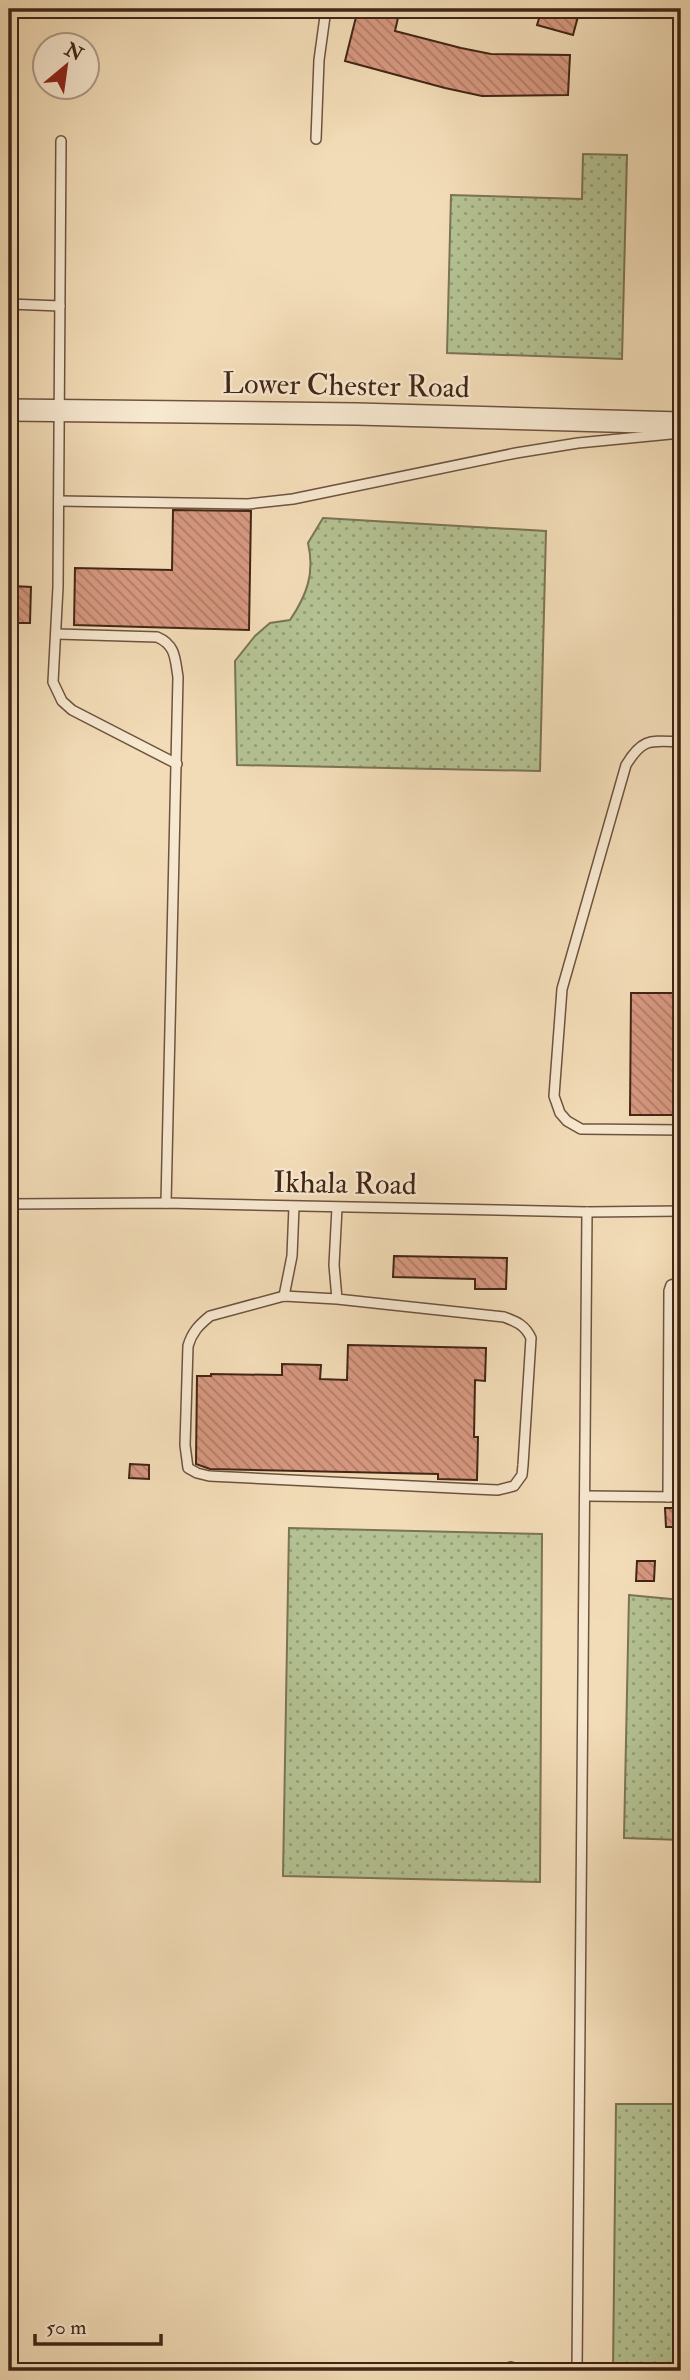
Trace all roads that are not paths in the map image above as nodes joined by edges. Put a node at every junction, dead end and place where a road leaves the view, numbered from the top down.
1 (326, 9) edge
2 (316, 139) dead end
3 (61, 141) dead end
4 (9, 304) edge
5 (60, 306) junction
6 (9, 410) edge
7 (60, 410) junction
8 (681, 423) edge
9 (681, 433) edge
10 (59, 501) junction
11 (57, 634) junction
12 (681, 742) edge
13 (177, 764) junction
14 (681, 1130) edge
15 (166, 1203) junction
16 (9, 1204) edge
17 (294, 1207) junction
18 (337, 1208) junction
19 (681, 1211) edge
20 (587, 1212) junction
21 (681, 1282) edge
22 (284, 1296) junction
23 (337, 1299) junction
24 (586, 1496) junction
25 (668, 1497) junction
26 (681, 1497) edge
27 (577, 2371) edge

1 - 2 lane
3 - 5 lane
4 - 5 lane
5 - 7 lane
6 - 7 street, Lower Chester Road
7 - 8 street, Lower Chester Road
7 - 10 lane
9 - 10 lane
10 - 11 lane
11 - 13 lane
11 - 13 lane
12 - 14 lane
13 - 15 lane
15 - 16 lane, Ikhala Road
15 - 17 lane, Ikhala Road
17 - 18 lane, Ikhala Road
17 - 22 lane
18 - 20 lane, Ikhala Road
18 - 23 lane
19 - 20 lane, Ikhala Road
20 - 24 lane
21 - 25 lane
22 - 23 lane
22 - 23 lane
24 - 25 lane
24 - 27 lane
25 - 26 lane

